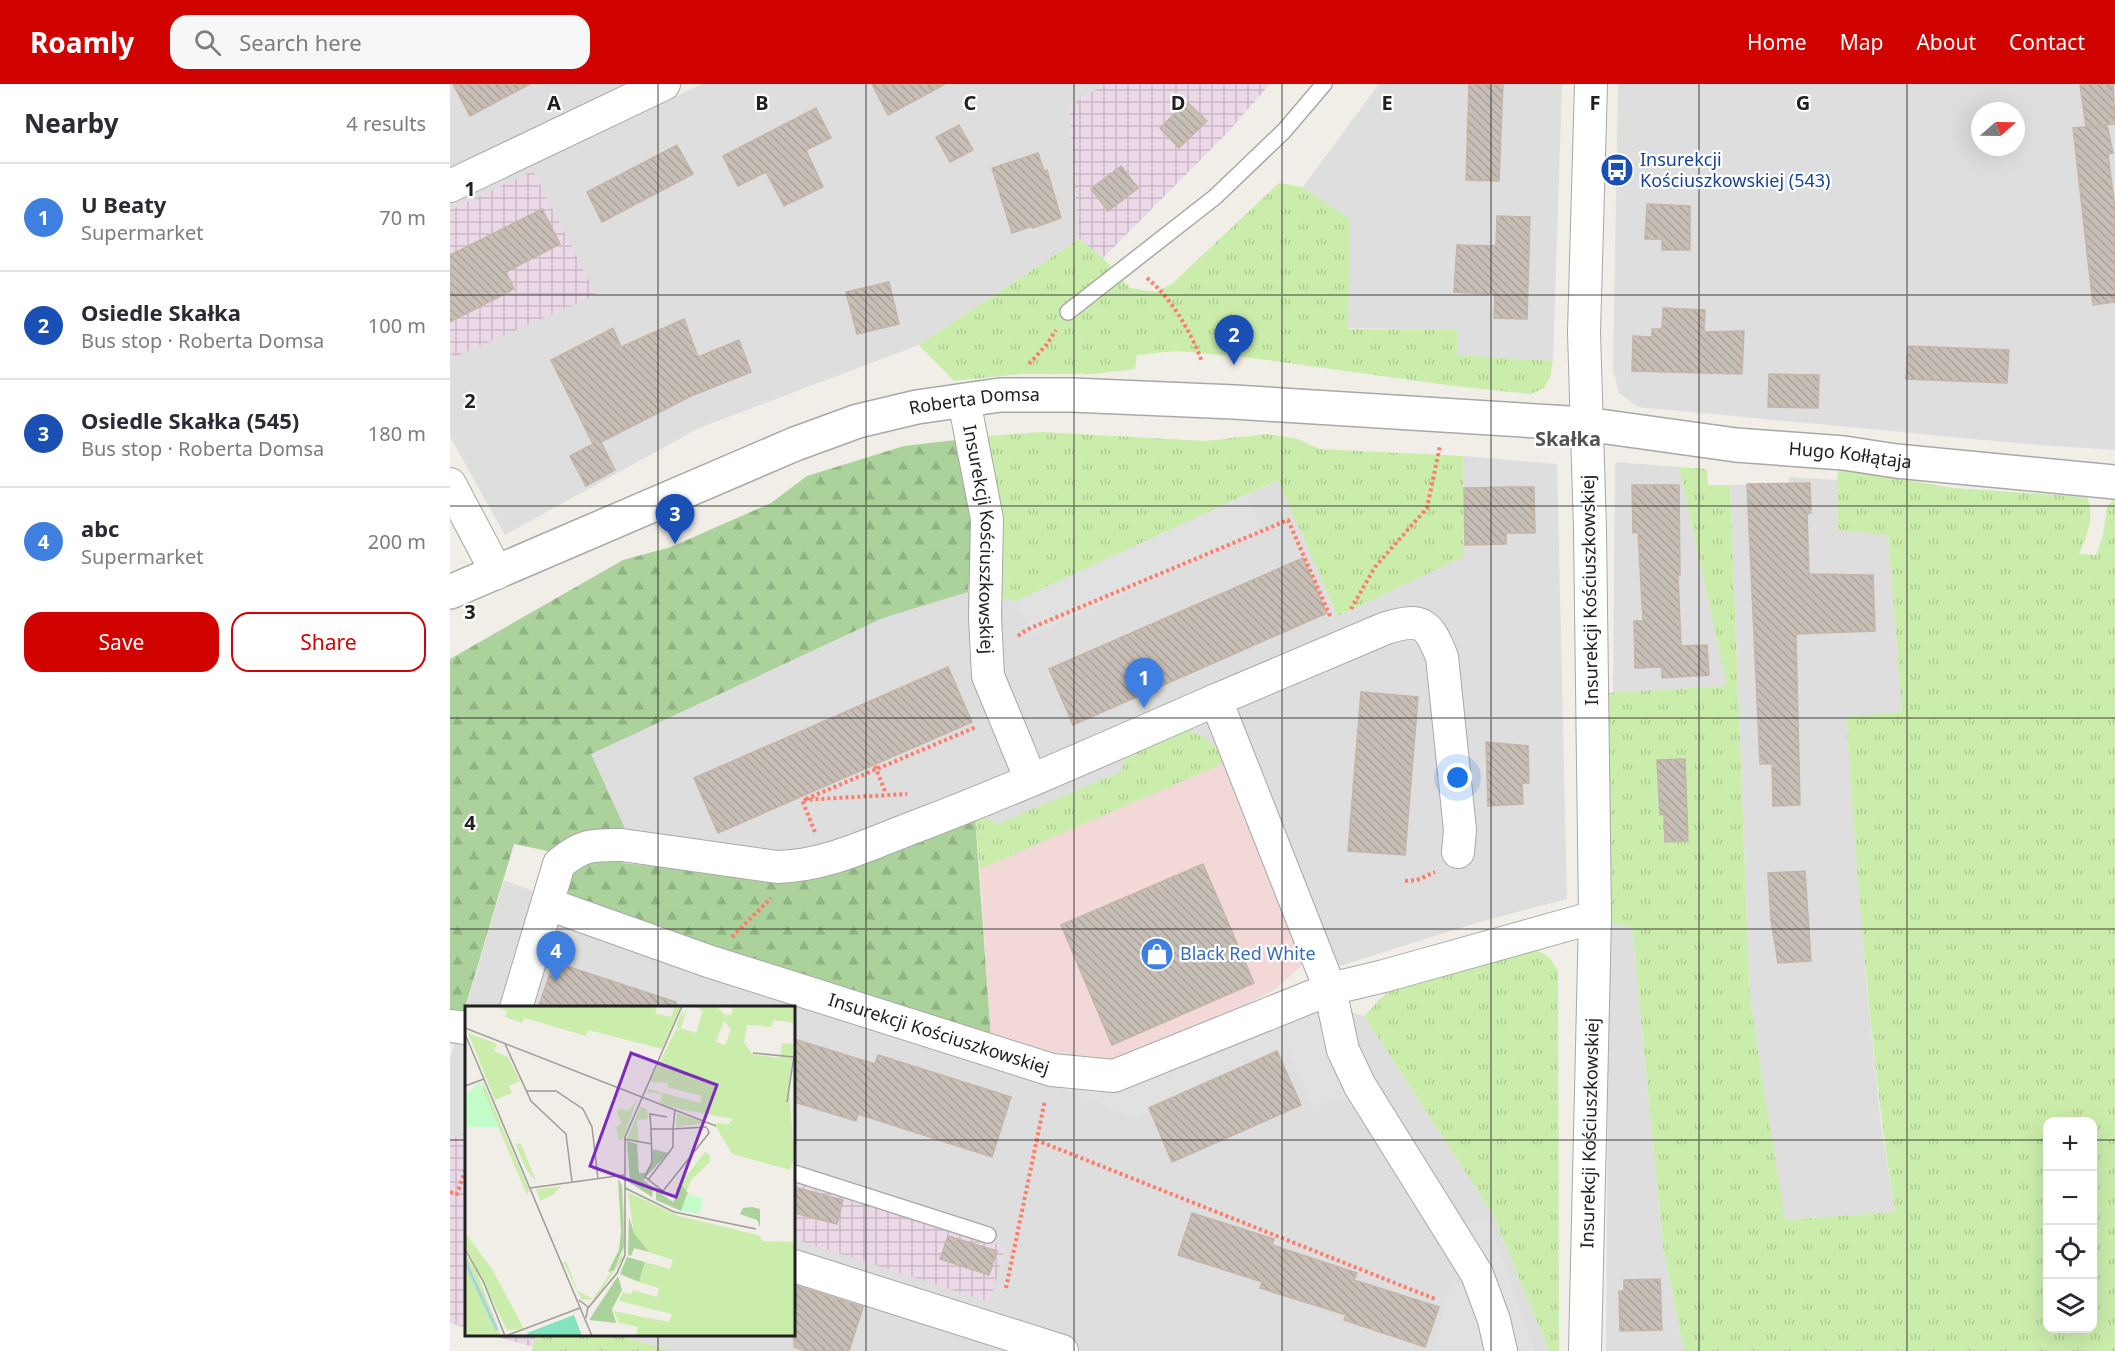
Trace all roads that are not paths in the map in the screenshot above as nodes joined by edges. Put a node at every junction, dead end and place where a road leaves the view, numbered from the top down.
1 (664, 84) edge
2 (1324, 84) edge
3 (1591, 84) edge
4 (450, 186) edge
5 (1068, 312) dead end
6 (964, 400) junction
7 (1585, 424) junction
8 (2115, 482) edge
9 (450, 484) edge
10 (496, 573) junction
11 (450, 592) edge
12 (1216, 700) junction
13 (1031, 780) junction
14 (1449, 859) road end
15 (548, 903) junction
16 (1595, 916) junction
17 (1330, 989) junction
18 (517, 1006) edge
19 (450, 1026) edge
20 (465, 1028) edge
21 (795, 1173) edge
22 (988, 1235) dead end
23 (795, 1266) edge
24 (1062, 1351) edge
25 (1501, 1351) edge
26 (1585, 1351) edge

1 - 4 street
2 - 5 lane
3 - 7 street, Insurekcji Kościuszkowskiej
6 - 7 street, Roberta Domsa
6 - 10 street, Roberta Domsa
6 - 13 street, Insurekcji Kościuszkowskiej
7 - 8 street, Hugo Kołłątaja
7 - 16 street, Insurekcji Kościuszkowskiej
9 - 10 street
10 - 11 street, Roberta Domsa
12 - 13 street
12 - 14 street
12 - 17 street
13 - 15 street
15 - 17 street, Insurekcji Kościuszkowskiej
15 - 18 street
16 - 17 street, Insurekcji Kościuszkowskiej
16 - 26 street, Insurekcji Kościuszkowskiej
17 - 25 street
19 - 20 street
21 - 22 lane
23 - 24 street

